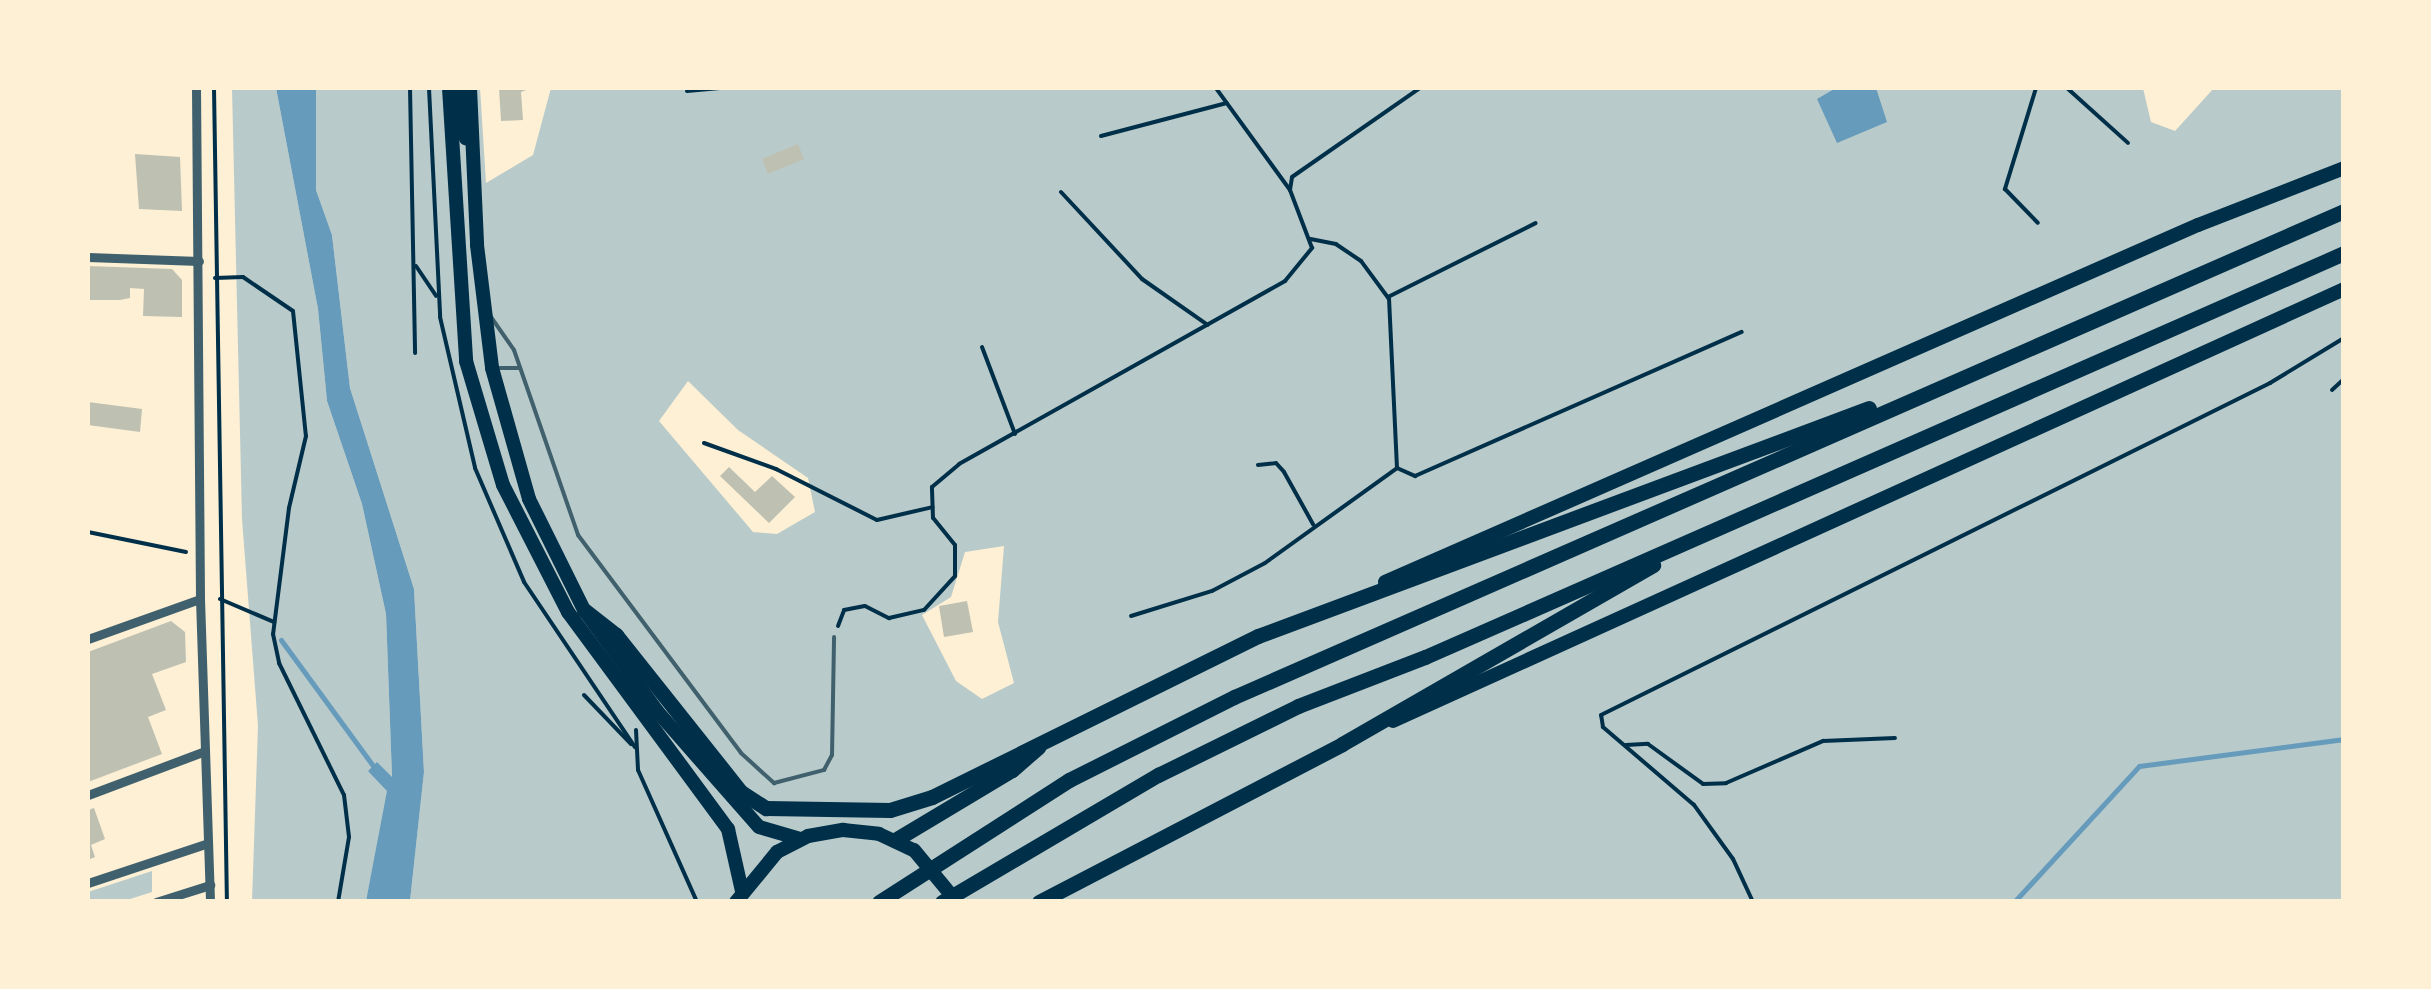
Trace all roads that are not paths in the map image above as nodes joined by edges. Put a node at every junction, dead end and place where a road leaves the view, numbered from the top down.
1 (196, 88) edge
2 (470, 88) edge
3 (451, 90) edge
4 (2344, 168) edge
5 (473, 169) junction
6 (2344, 211) edge
7 (2344, 253) edge
8 (88, 257) edge
9 (200, 261) junction
10 (2344, 289) edge
11 (485, 309) junction
12 (492, 368) junction
13 (518, 368) junction
14 (1945, 384) junction
15 (1724, 524) junction
16 (200, 599) junction
17 (584, 610) junction
18 (1258, 636) junction
19 (834, 637) road end
20 (88, 639) edge
21 (1048, 738) junction
22 (1342, 744) junction
23 (205, 751) junction
24 (88, 795) edge
25 (800, 839) junction
26 (895, 840) junction
27 (208, 843) junction
28 (88, 883) edge
29 (210, 884) junction
30 (739, 896) edge
31 (156, 902) edge
32 (210, 902) edge
33 (878, 902) edge
34 (942, 902) edge
35 (958, 902) edge
36 (1039, 902) edge

1 - 9 street
2 - 5 main road
3 - 5 main road
3 - 30 main road
4 - 18 main road
5 - 11 main road
6 - 14 highway
7 - 15 highway
8 - 9 street
9 - 16 street
10 - 22 main road
11 - 12 main road
11 - 13 lane
12 - 13 lane
12 - 17 main road
13 - 19 lane
14 - 18 highway
14 - 33 highway
15 - 22 highway
15 - 34 highway
16 - 20 street
16 - 23 street
17 - 21 highway
17 - 25 main road
18 - 21 highway
21 - 26 highway
22 - 36 highway
23 - 24 street
23 - 27 street
25 - 26 main road
25 - 30 main road
26 - 35 main road
27 - 28 street
27 - 29 street
29 - 31 street
29 - 32 street

